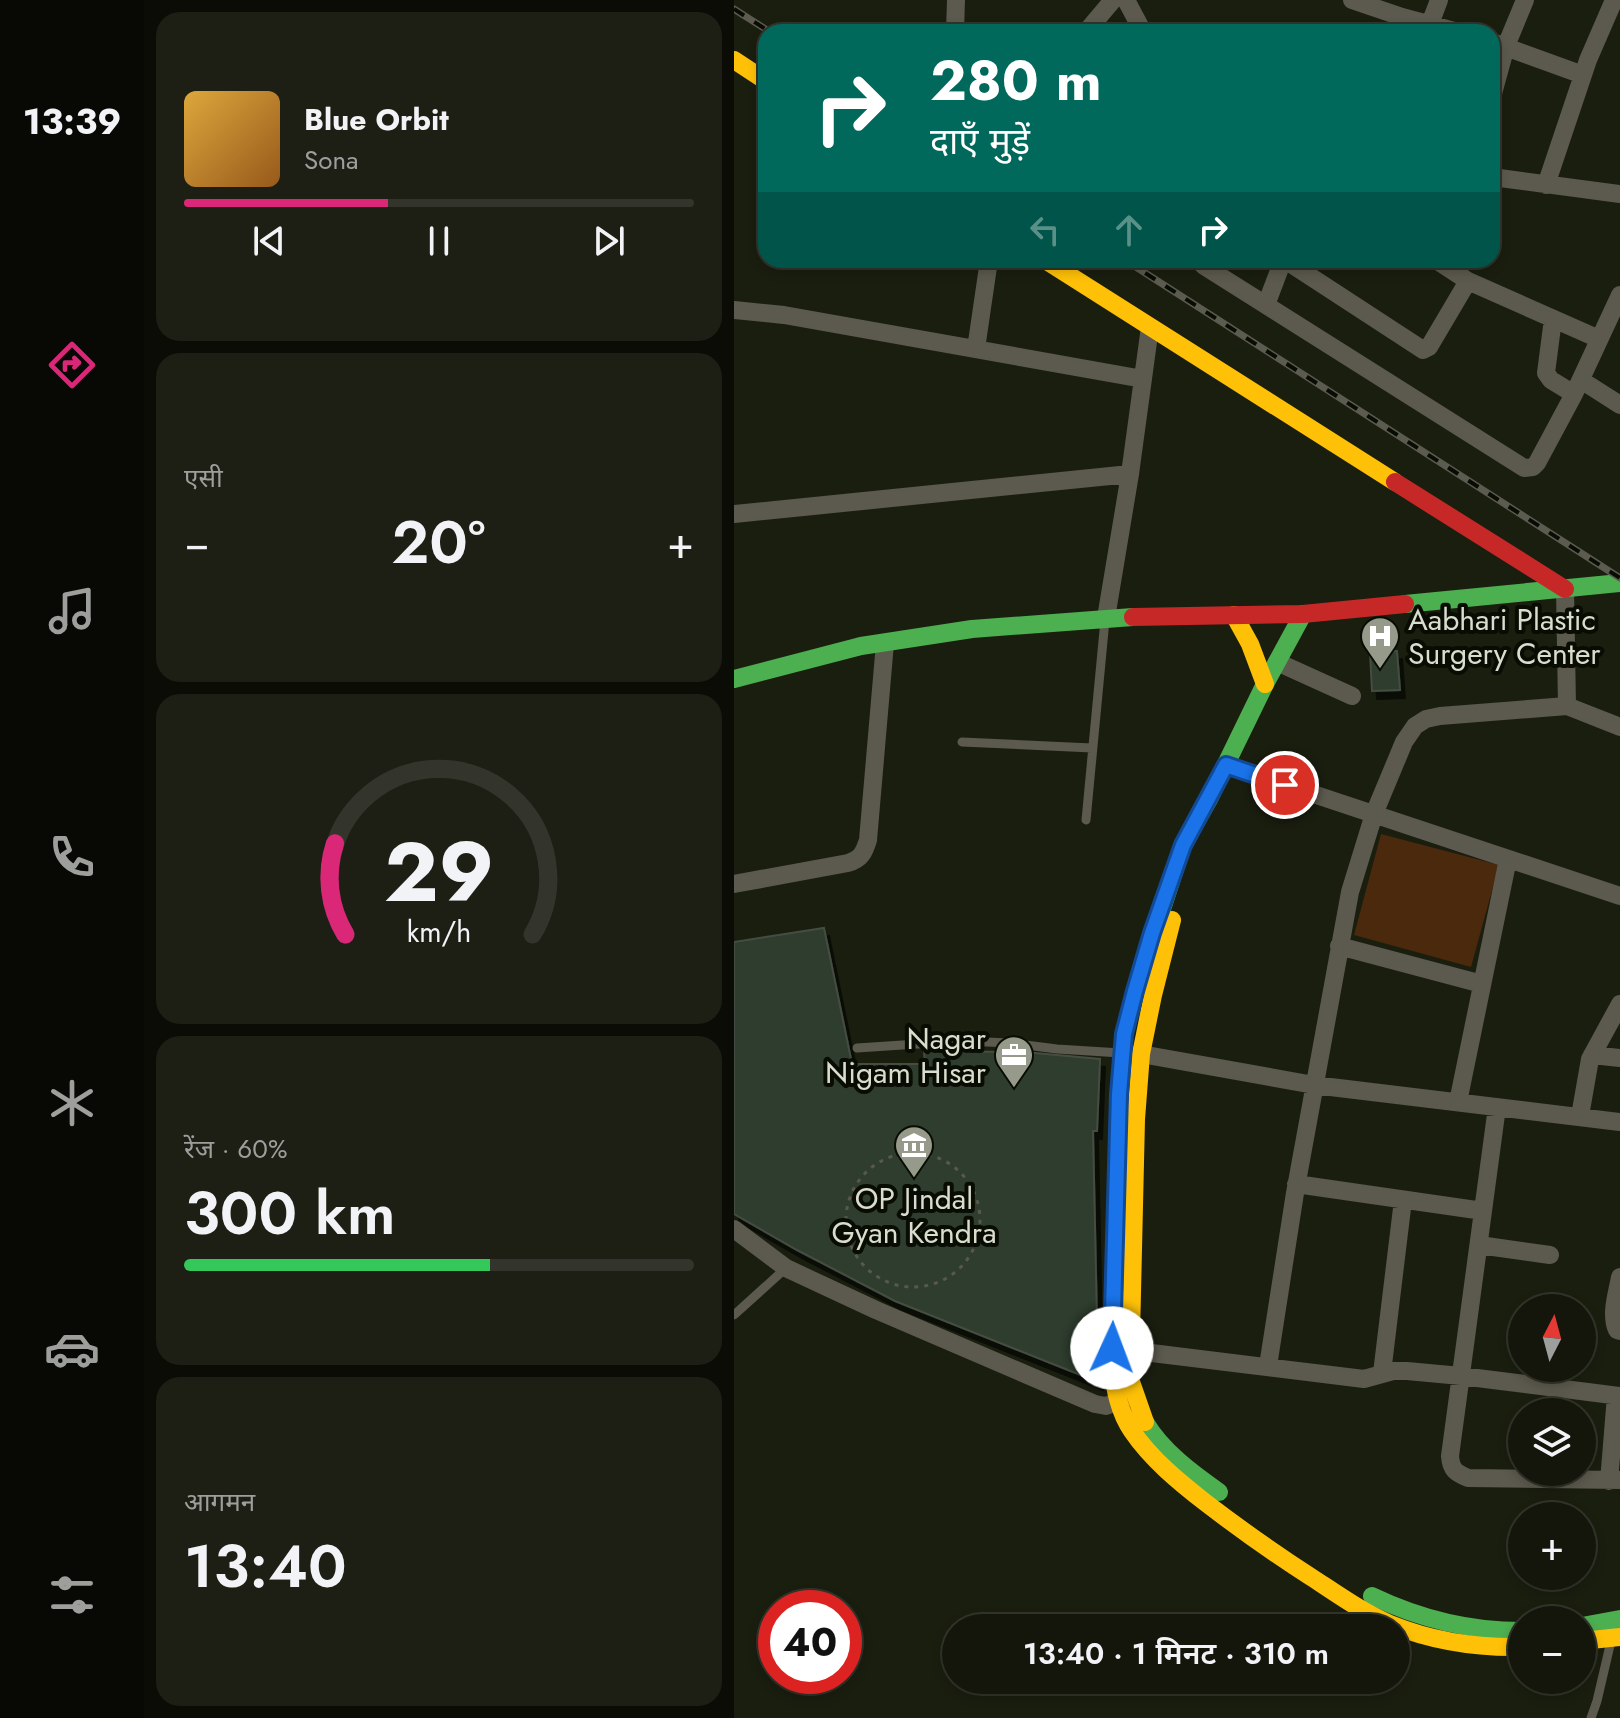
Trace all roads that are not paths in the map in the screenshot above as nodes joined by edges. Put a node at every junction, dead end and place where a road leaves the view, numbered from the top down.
1 (956, 0) edge
2 (1113, 0) edge
3 (1126, 0) edge
4 (1352, 0) edge
5 (1439, 0) edge
6 (1525, 0) edge
7 (1614, 0) edge
8 (955, 24) edge
9 (1093, 24) edge
10 (1139, 24) edge
11 (1400, 24) edge
12 (1430, 24) joint
13 (1500, 42) edge
14 (1500, 44) edge
15 (734, 60) edge
16 (1583, 75) junction
17 (758, 76) edge
18 (1500, 178) edge
19 (1546, 185) junction
20 (1620, 194) edge
21 (988, 268) edge
22 (1058, 268) edge
23 (1207, 268) edge
24 (1281, 268) edge
25 (1296, 268) edge
26 (1448, 268) edge
27 (1468, 281) junction
28 (1266, 305) junction
29 (1618, 307) edge
30 (734, 310) edge
31 (1553, 319) junction
32 (1150, 327) junction
33 (1599, 339) junction
34 (976, 349) junction
35 (1143, 379) junction
36 (1577, 387) junction
37 (1620, 405) edge
38 (1130, 474) junction
39 (734, 514) edge
40 (1620, 583) edge
41 (1565, 589) junction
42 (1303, 614) junction
43 (1234, 615) junction
44 (1106, 618) junction
45 (885, 643) junction
46 (1277, 662) junction
47 (734, 679) edge
48 (1265, 684) junction
49 (1352, 696) dead end
50 (1567, 706) junction
51 (1620, 727) edge
52 (962, 742) dead end
53 (1092, 748) junction
54 (1226, 765) junction
55 (1374, 814) junction
56 (1086, 820) dead end
57 (1508, 859) junction
58 (734, 884) edge
59 (1620, 896) edge
60 (1339, 946) junction
61 (1482, 984) junction
62 (1620, 1004) edge
63 (857, 1048) dead end
64 (1131, 1053) junction
65 (1592, 1055) junction
66 (1620, 1058) edge
67 (1314, 1085) junction
68 (1458, 1102) junction
69 (1497, 1107) junction
70 (1580, 1116) junction
71 (1620, 1122) edge
72 (1296, 1184) junction
73 (1403, 1200) junction
74 (1483, 1211) junction
75 (734, 1229) edge
76 (1479, 1245) junction
77 (1550, 1255) dead end
78 (786, 1268) junction
79 (1620, 1277) edge
80 (734, 1315) edge
81 (1620, 1331) edge
82 (1112, 1348) junction
83 (1131, 1350) junction
84 (1268, 1366) junction
85 (1382, 1373) junction
86 (1461, 1376) junction
87 (1618, 1396) edge
88 (1126, 1397) junction
89 (1614, 1481) edge
90 (1620, 1619) edge
91 (1596, 1623) edge
92 (1508, 1630) edge
93 (1616, 1637) edge
94 (1596, 1639) edge
95 (1508, 1648) edge
96 (1591, 1718) edge

1 - 8 street
2 - 9 street
3 - 10 street
4 - 11 street
5 - 12 street
6 - 13 street
7 - 16 street
11 - 12 street
14 - 16 street
15 - 17 street
16 - 19 street
18 - 19 street
19 - 20 street
21 - 34 street
22 - 32 street
23 - 28 street
24 - 28 street
25 - 27 street
26 - 27 street
27 - 31 street
28 - 36 street
29 - 33 street
30 - 34 street
31 - 33 street
31 - 36 street
32 - 35 street
32 - 41 street
33 - 36 street
34 - 35 street
35 - 38 street
36 - 37 street
38 - 39 street
38 - 44 street
40 - 41 street
41 - 42 street
41 - 50 street
42 - 43 street
42 - 46 street
43 - 44 street
43 - 48 street
44 - 45 street
44 - 53 lane
45 - 47 street
45 - 58 street
46 - 48 street
46 - 49 street
48 - 54 street
50 - 51 street
50 - 55 street
52 - 53 lane
53 - 56 lane
54 - 55 street
54 - 64 street
55 - 57 street
55 - 60 street
57 - 59 street
57 - 61 street
60 - 61 street
60 - 67 street
61 - 68 street
62 - 65 street
63 - 64 lane
64 - 67 street
64 - 82 street
64 - 83 street
65 - 66 street
65 - 70 street
67 - 68 street
67 - 72 street
68 - 69 street
69 - 70 street
69 - 74 street
70 - 71 street
72 - 73 street
72 - 84 street
73 - 74 street
73 - 85 street
74 - 76 street
75 - 78 street
76 - 77 street
76 - 86 street
78 - 80 lane
78 - 88 street
79 - 81 street
82 - 83 street
82 - 88 street
83 - 84 street
83 - 88 street
84 - 85 street
85 - 86 street
86 - 87 street
86 - 89 street
87 - 89 street
88 - 92 street
88 - 95 street
90 - 91 street
93 - 94 street
93 - 96 lane

